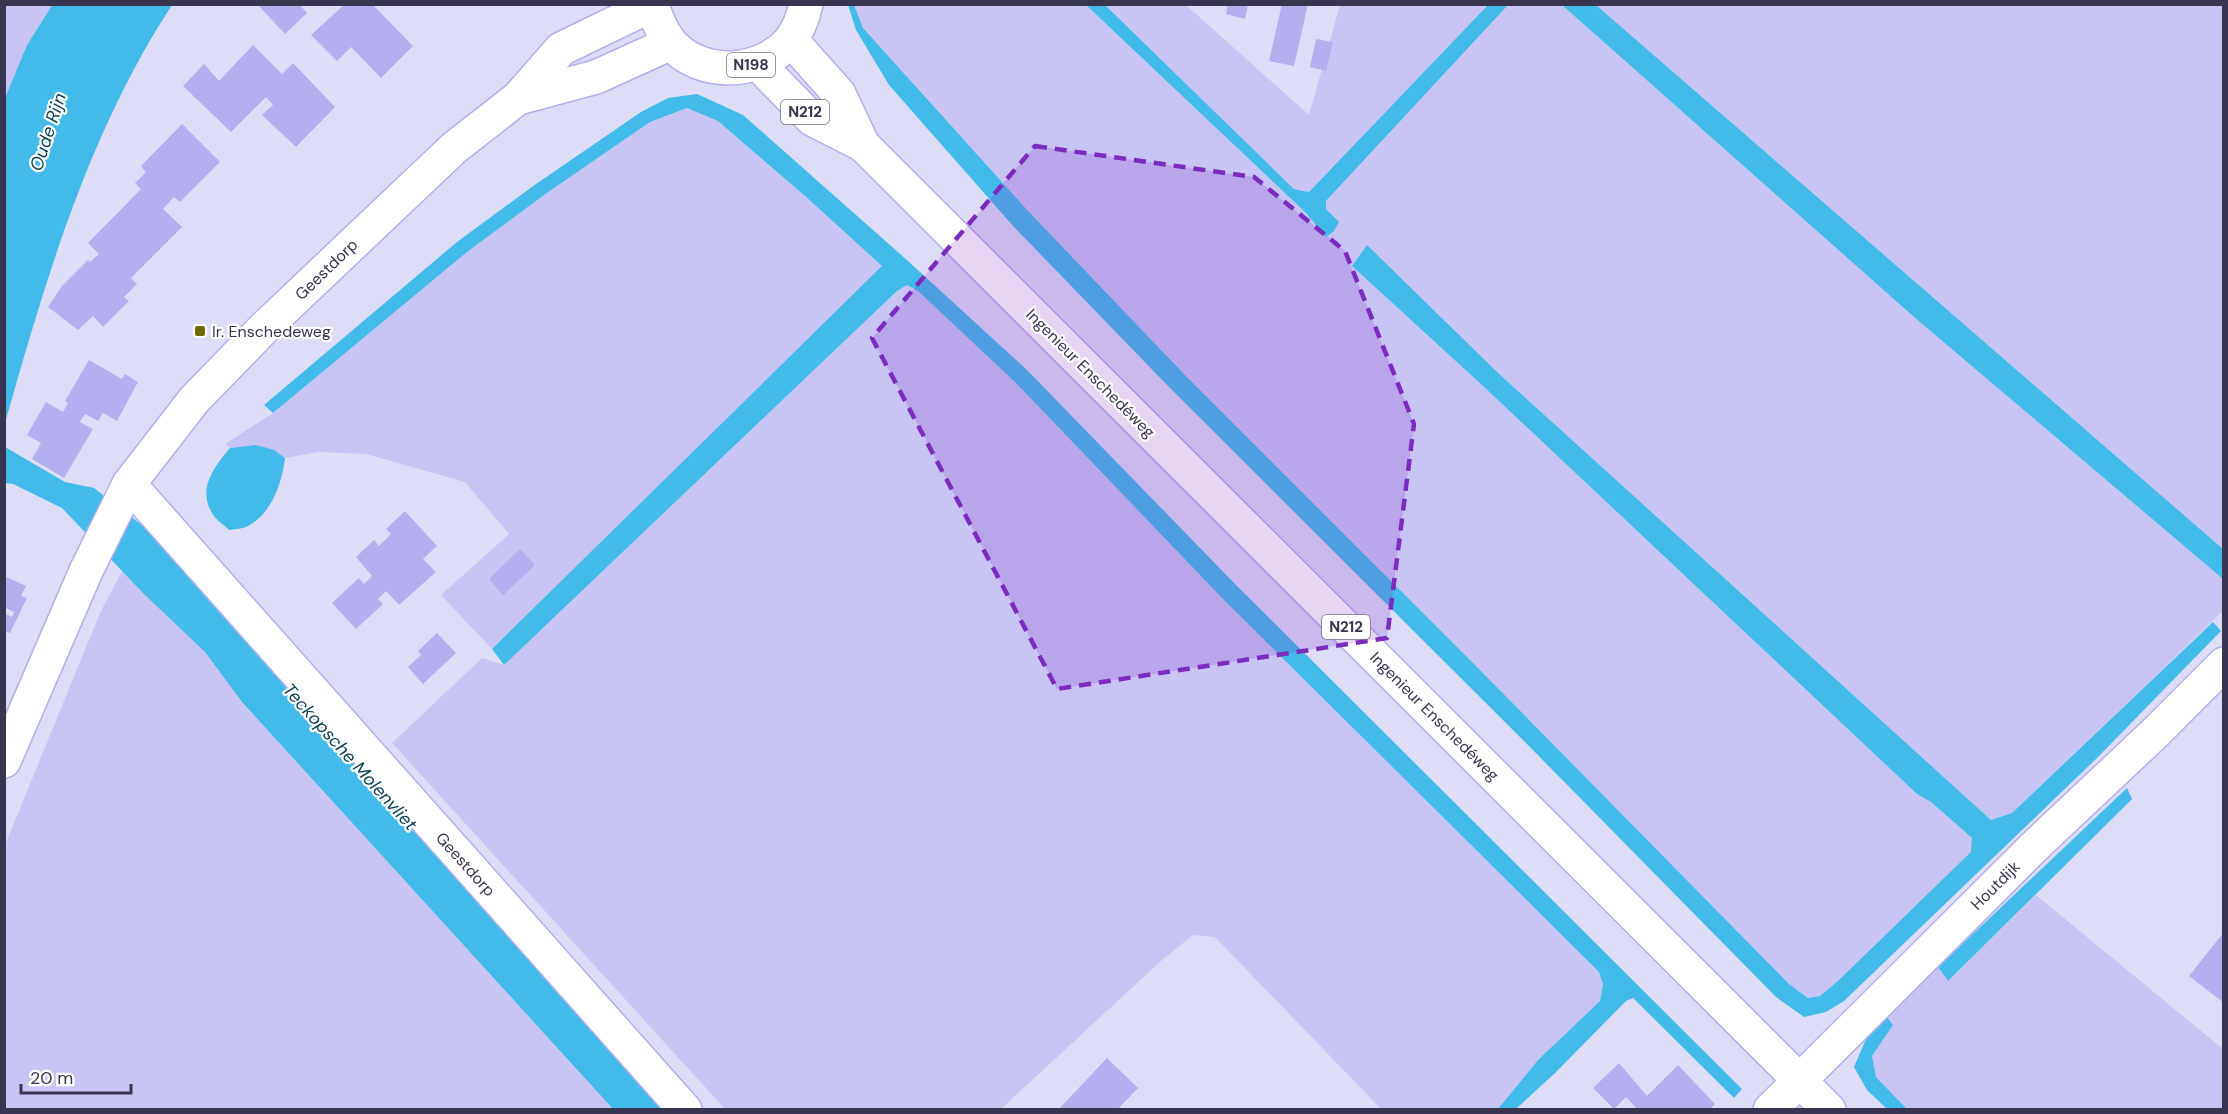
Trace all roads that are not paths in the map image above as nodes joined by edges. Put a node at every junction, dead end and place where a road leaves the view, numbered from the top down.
1 (806, 4) edge
2 (652, 5) edge
3 (791, 40) junction
4 (671, 43) junction
5 (757, 63) junction
6 (518, 98) junction
7 (863, 145) junction
8 (125, 492) junction
9 (2223, 664) edge
10 (4, 761) edge
11 (1800, 1081) junction
12 (685, 1110) edge
13 (1770, 1110) edge
14 (1829, 1110) edge

1 - 3 main road, N198
2 - 4 main road, N198
2 - 6 main road, Geestdorp / N198
3 - 5 main road, N198
3 - 7 main road, Ingenieur Enschedéweg / N212
4 - 5 main road, N198
4 - 6 main road, Geestdorp / N198
5 - 7 main road, Ingenieur Enschedéweg / N212
6 - 8 main road, Geestdorp / N198
7 - 11 main road, Ingenieur Enschedéweg / N212
8 - 10 main road, Geestdorp / N198
8 - 12 main road, Geestdorp
9 - 11 main road, Houtdijk
11 - 13 main road, Houtdijk
11 - 14 main road, Ingenieur Enschedéweg / N212

